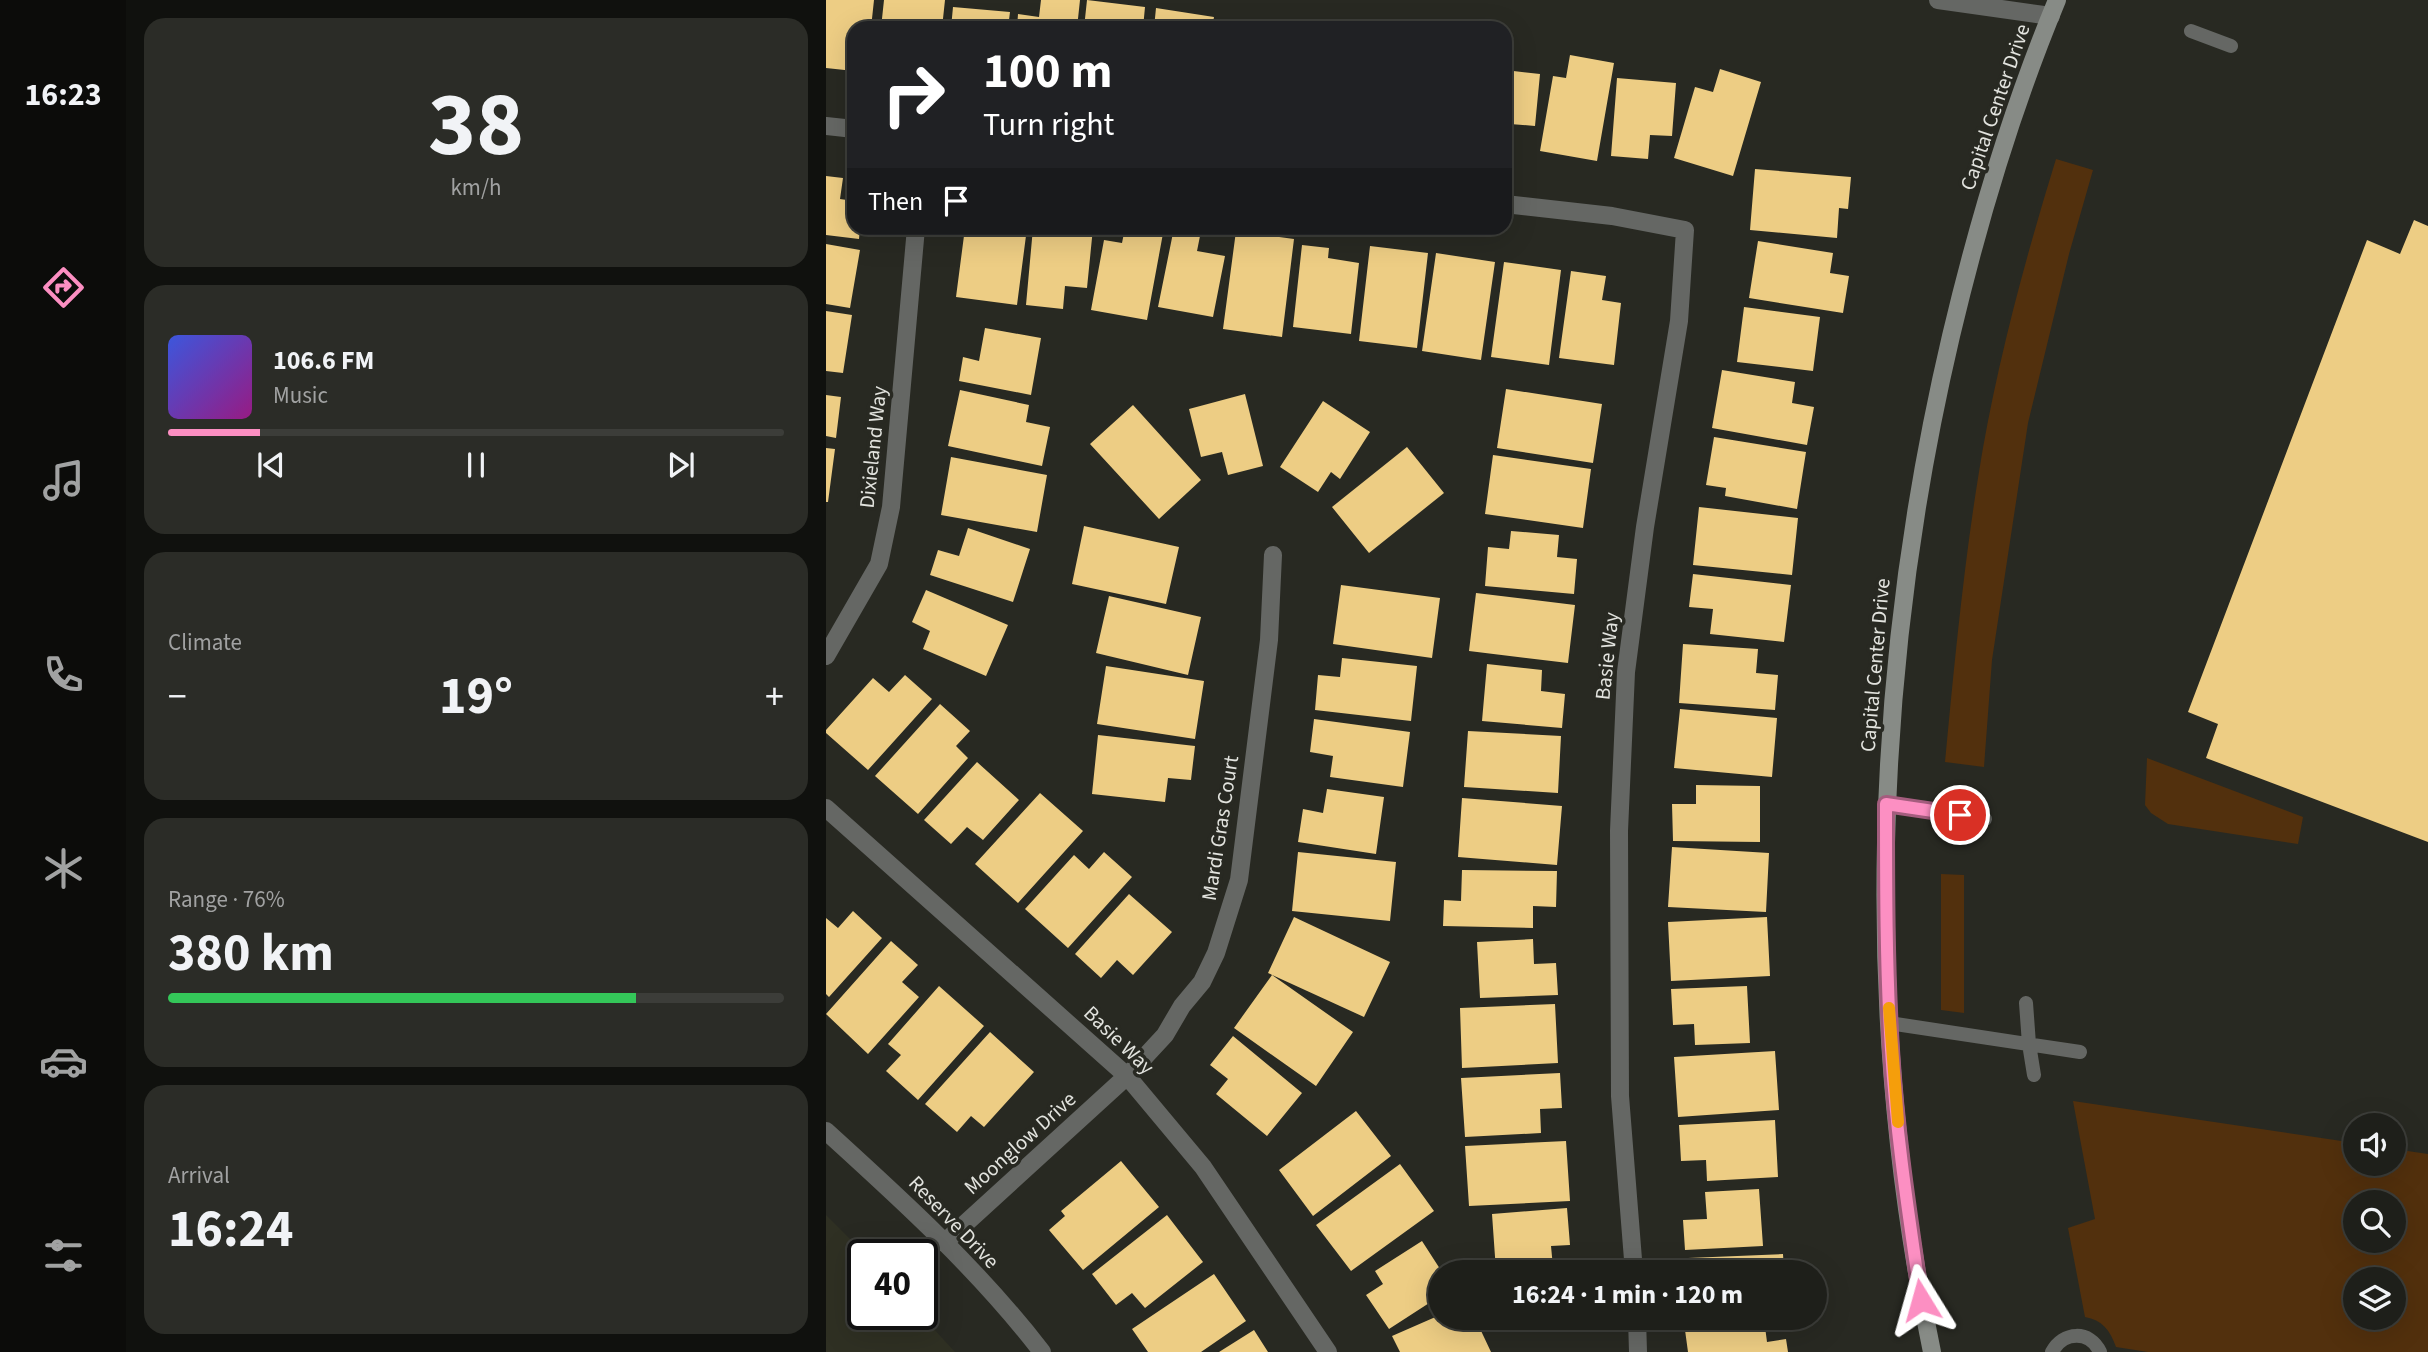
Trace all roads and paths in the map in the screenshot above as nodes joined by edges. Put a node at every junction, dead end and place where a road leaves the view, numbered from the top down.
1 (1938, 0) edge
2 (2054, 8) edge
3 (2191, 31) dead end
4 (2231, 46) dead end
5 (826, 126) edge
6 (847, 128) edge
7 (1512, 205) edge
8 (915, 235) edge
9 (1273, 555) dead end
10 (826, 656) edge
11 (1886, 804) junction
12 (826, 808) edge
13 (1985, 819) dead end
14 (2026, 1003) dead end
15 (1889, 1023) junction
16 (2029, 1044) junction
17 (2080, 1052) dead end
18 (1127, 1076) junction
19 (2034, 1076) dead end
20 (826, 1131) edge
21 (944, 1243) junction
22 (1633, 1260) edge
23 (1637, 1330) edge
24 (1042, 1352) edge
25 (1328, 1352) edge
26 (1638, 1352) edge
27 (1932, 1352) edge
28 (2052, 1352) edge
29 (2100, 1352) edge

1 - 2 street
2 - 11 street, Capital Center Drive
3 - 4 lane
5 - 6 street
7 - 22 street, Basie Way
8 - 10 street, Dixieland Way
9 - 18 street, Mardi Gras Court
11 - 13 lane
11 - 15 street, Capital Center Drive
12 - 18 street, Basie Way
14 - 16 lane
15 - 16 lane
15 - 27 street, Capital Center Drive
16 - 17 lane
16 - 19 lane
18 - 21 street, Moonglow Drive
18 - 25 street, Basie Way
20 - 21 street, Reserve Drive
21 - 24 street, Reserve Drive
23 - 26 street
28 - 29 lane

